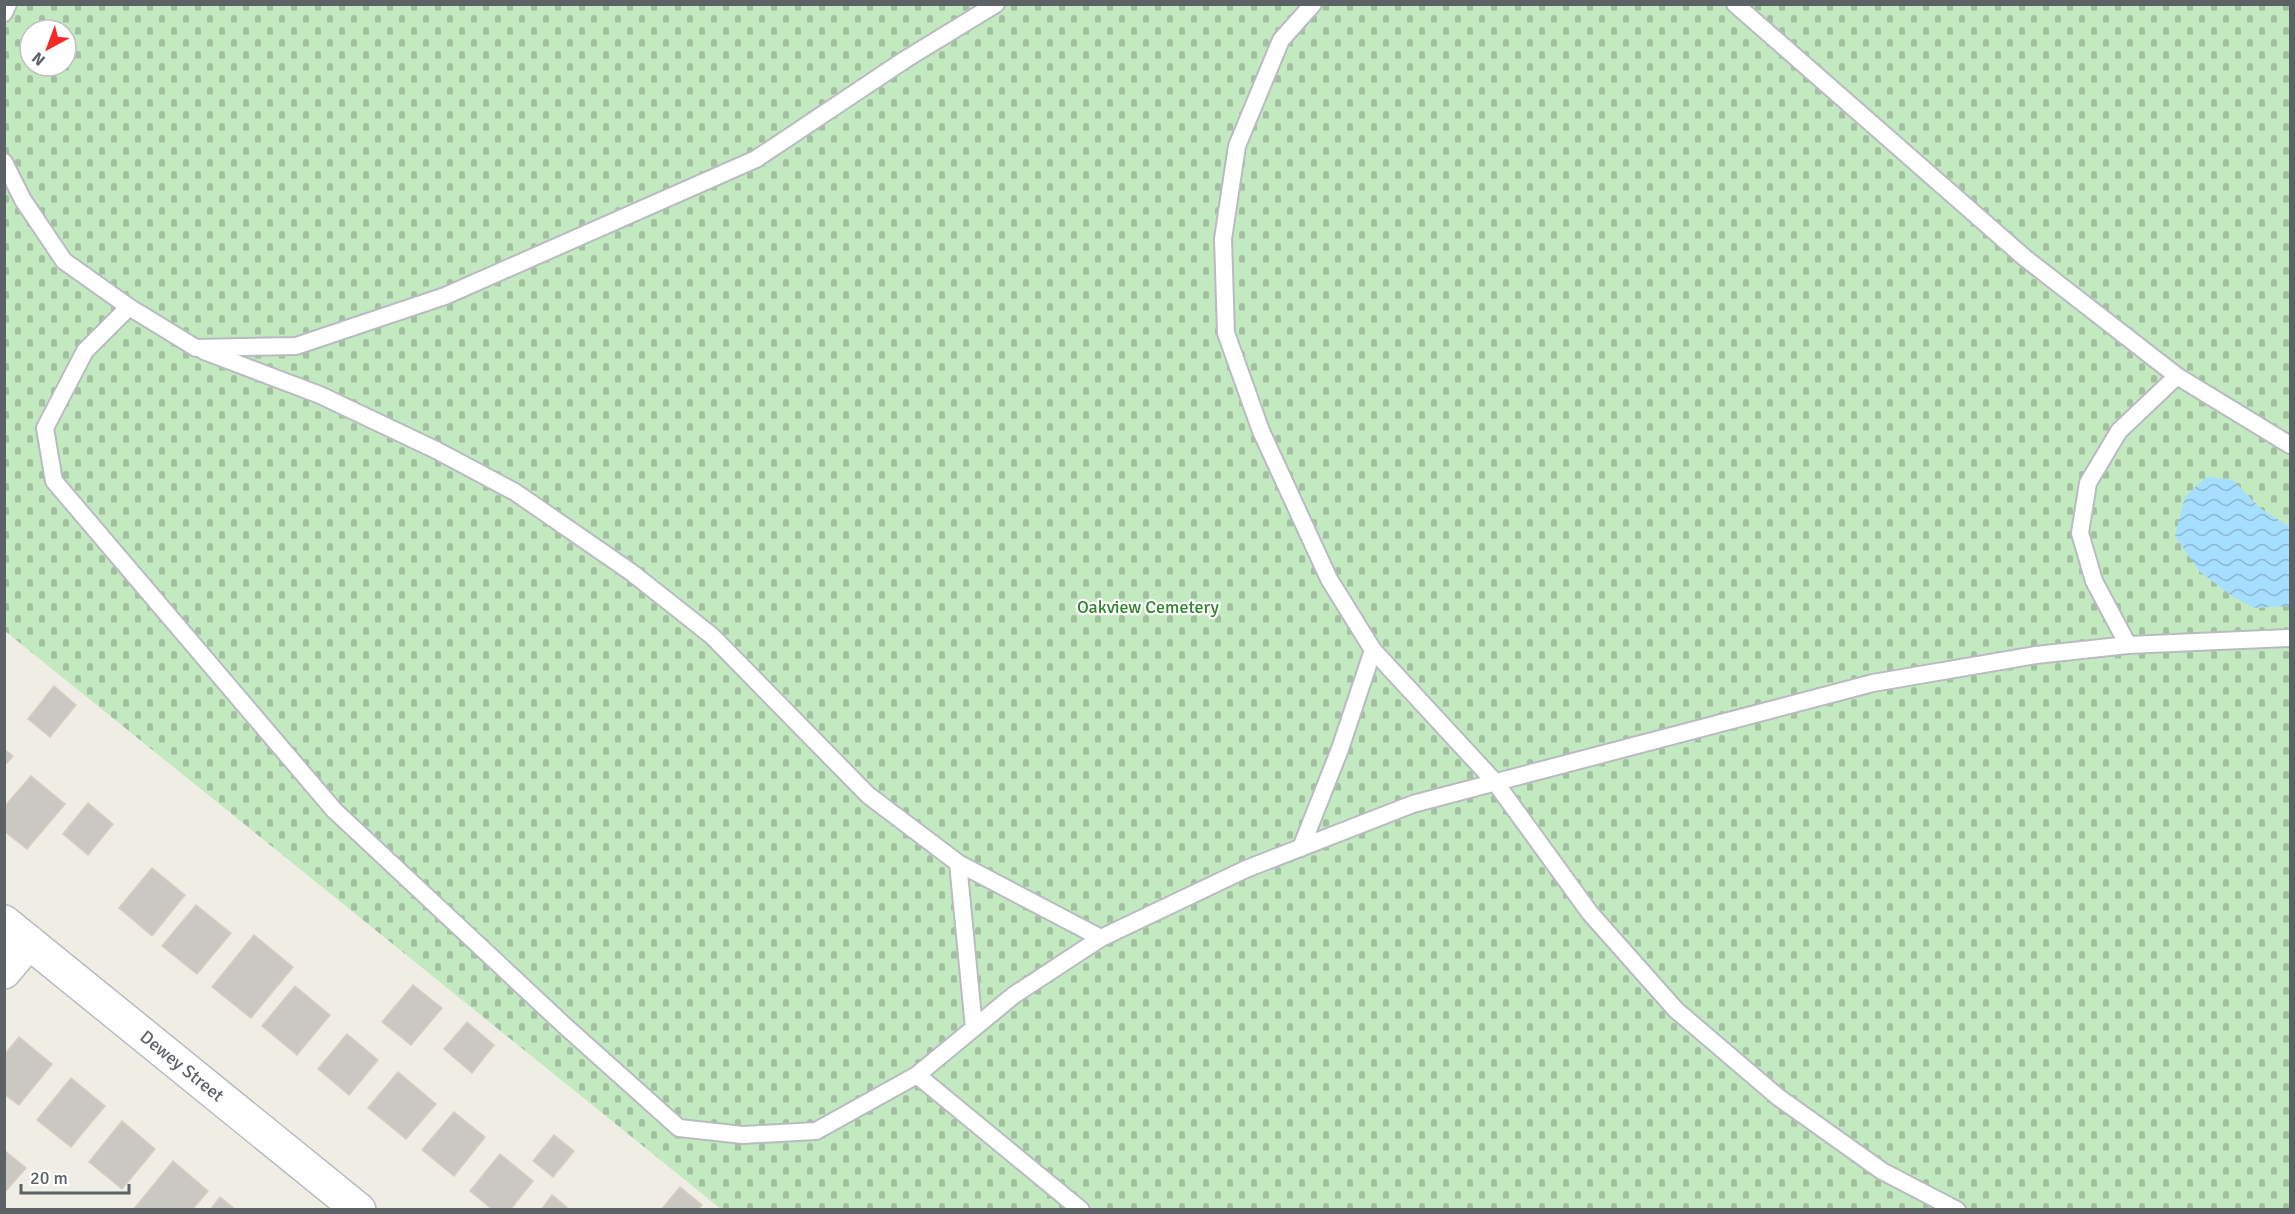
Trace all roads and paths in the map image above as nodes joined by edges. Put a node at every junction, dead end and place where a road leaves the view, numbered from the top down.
1 (8, 4) edge
2 (996, 4) edge
3 (1314, 4) edge
4 (1735, 4) edge
5 (4, 13) edge
6 (4, 162) edge
7 (129, 306) junction
8 (196, 348) junction
9 (2178, 376) junction
10 (2290, 445) edge
11 (2290, 638) edge
12 (2128, 645) junction
13 (1373, 650) junction
14 (1495, 782) junction
15 (1301, 848) junction
16 (958, 863) junction
17 (16, 932) edge
18 (1101, 938) junction
19 (4, 972) edge
20 (974, 1028) junction
21 (917, 1075) junction
22 (359, 1209) edge
23 (1081, 1209) edge
24 (1957, 1209) edge

1 - 5 lane
2 - 8 lane
3 - 13 lane
4 - 9 lane
6 - 7 lane
7 - 8 lane
7 - 21 lane
8 - 16 lane
9 - 10 lane
9 - 12 lane
11 - 12 lane
12 - 14 lane
13 - 14 lane
13 - 15 lane
14 - 15 lane
14 - 24 lane
15 - 18 lane
16 - 18 lane
16 - 20 lane
17 - 19 street
17 - 22 street, Dewey Street
18 - 20 lane
20 - 21 lane
21 - 23 lane

